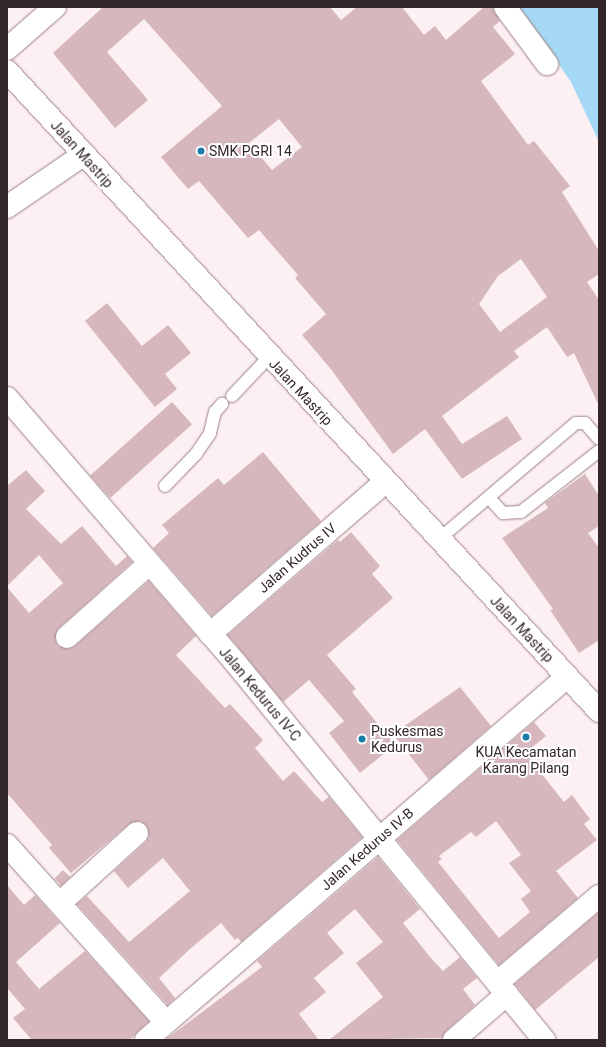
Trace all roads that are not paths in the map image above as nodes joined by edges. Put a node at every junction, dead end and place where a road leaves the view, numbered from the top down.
1 (55, 7) edge
2 (505, 7) edge
3 (7, 49) edge
4 (547, 64) dead end
5 (7, 71) edge
6 (83, 155) junction
7 (7, 207) edge
8 (269, 357) junction
9 (232, 396) dead end
10 (7, 398) edge
11 (222, 404) dead end
12 (599, 439) edge
13 (599, 451) edge
14 (384, 482) junction
15 (165, 486) dead end
16 (489, 498) junction
17 (438, 540) junction
18 (149, 564) junction
19 (210, 634) junction
20 (67, 637) dead end
21 (567, 677) junction
22 (599, 711) edge
23 (137, 833) dead end
24 (379, 839) junction
25 (7, 845) edge
26 (599, 896) edge
27 (60, 903) junction
28 (503, 988) junction
29 (166, 1022) junction
30 (146, 1040) edge
31 (454, 1040) edge
32 (544, 1040) edge

1 - 3 street
2 - 4 street
5 - 6 street, Jalan Mastrip
6 - 7 street
6 - 8 street, Jalan Mastrip
8 - 9 lane
8 - 14 street, Jalan Mastrip
10 - 18 street, Jalan Kedurus IV-C
11 - 15 lane
12 - 16 lane
13 - 16 lane
14 - 17 street, Jalan Mastrip
14 - 19 street, Jalan Kudrus IV
16 - 17 lane
17 - 21 street, Jalan Mastrip
18 - 19 street, Jalan Kedurus IV-C
18 - 20 street
19 - 24 street, Jalan Kedurus IV-C
21 - 22 street, Jalan Mastrip
21 - 24 street, Jalan Kedurus IV-B
23 - 27 street
24 - 28 street, Jalan Kedurus IV-C
24 - 29 street, Jalan Kedurus IV-B
25 - 27 street
26 - 28 street
27 - 29 street
28 - 31 street
28 - 32 street, Jalan Kedurus IV-C
29 - 30 street, Jalan Kedurus IV-B

